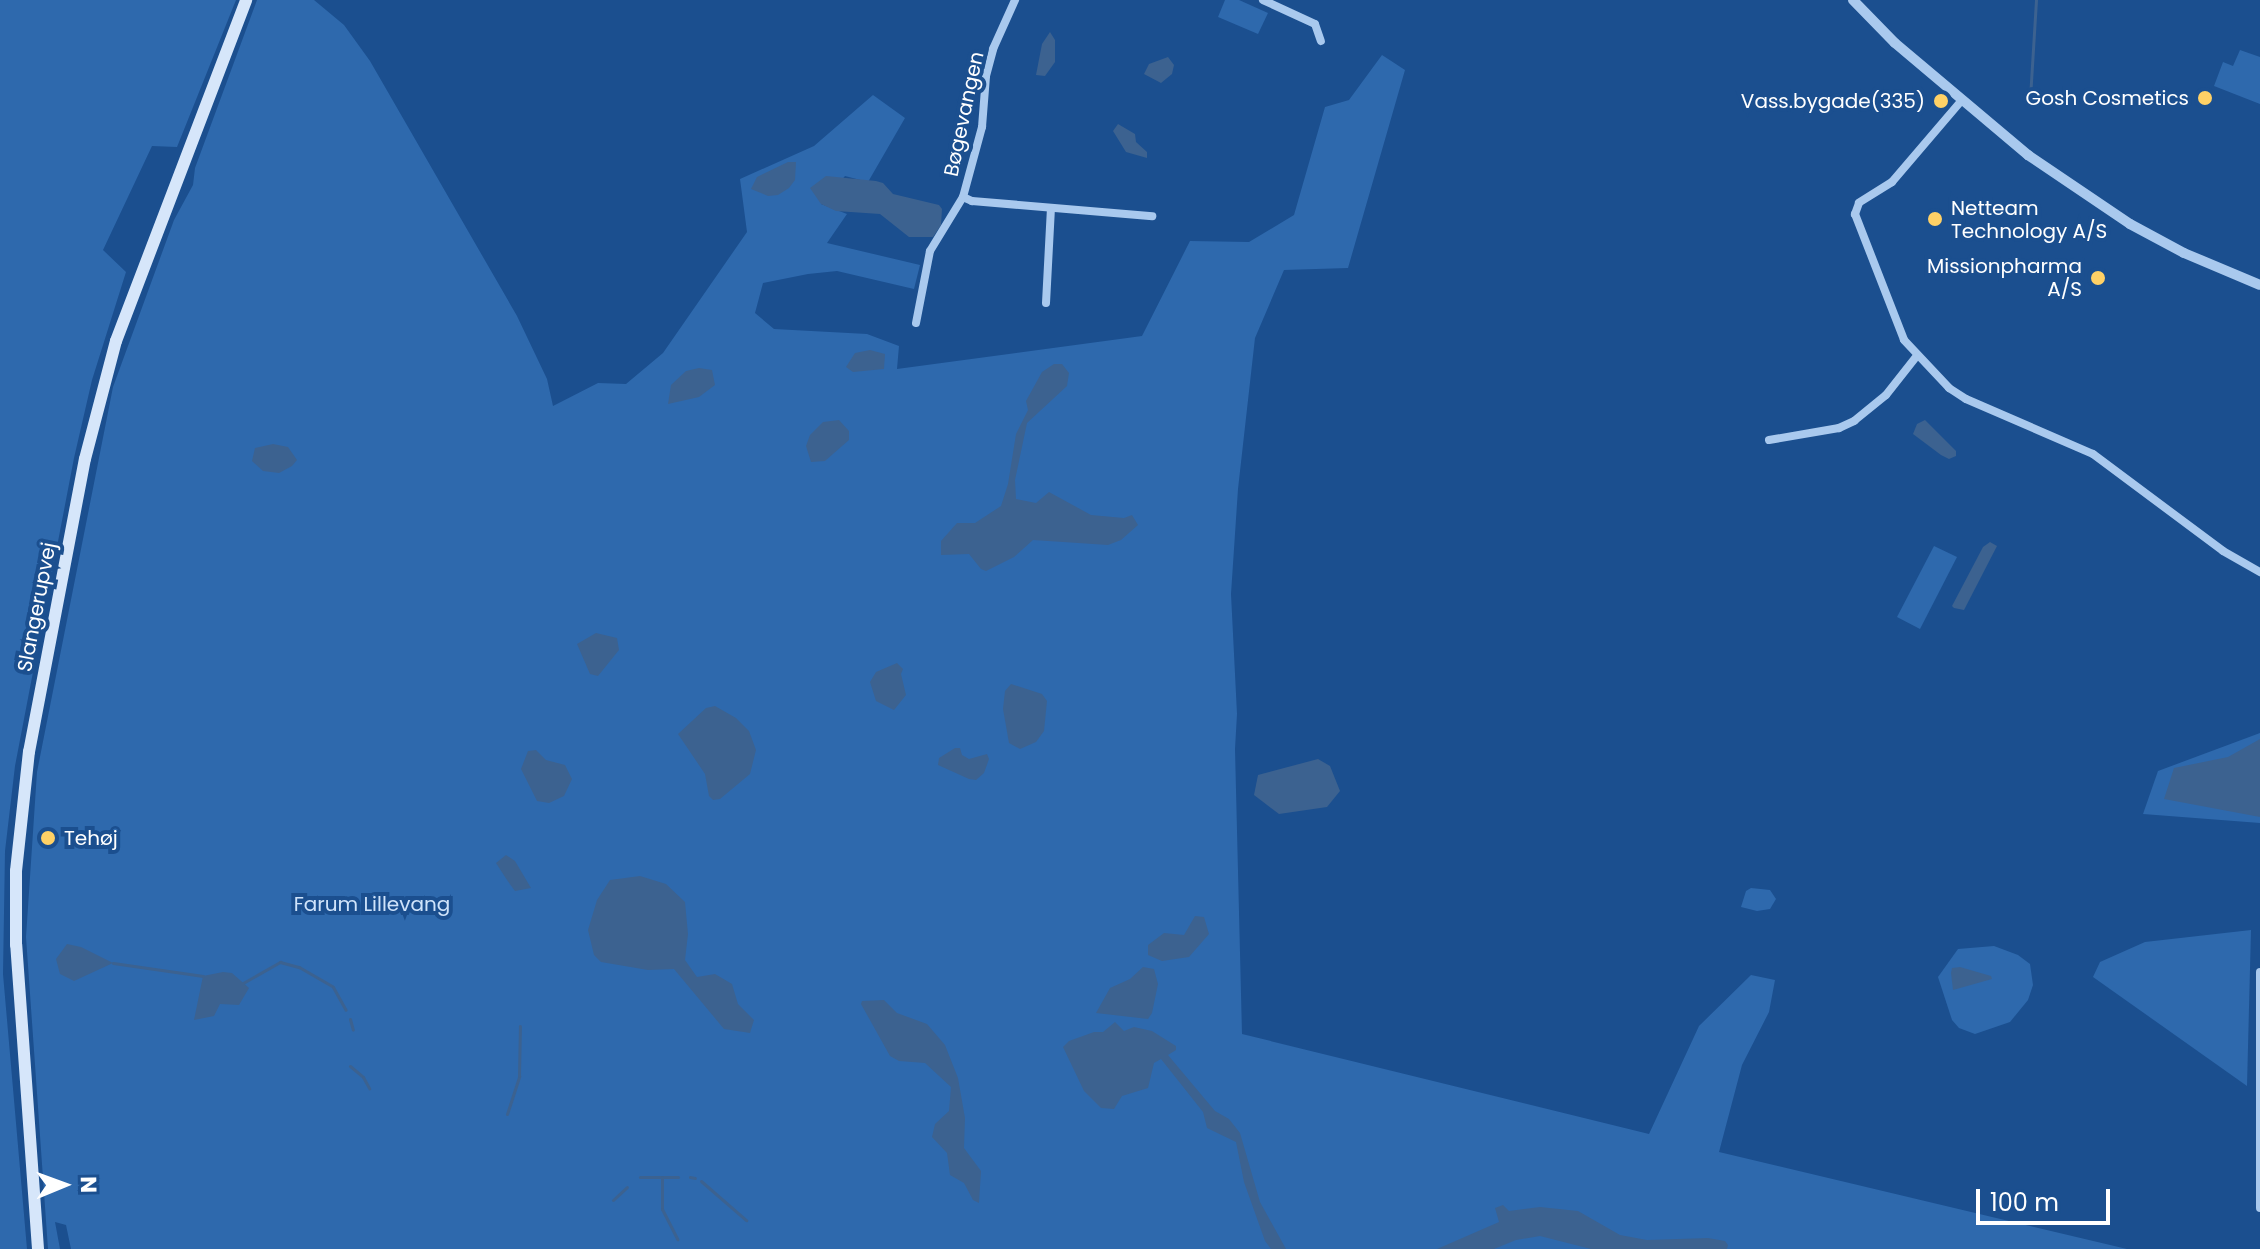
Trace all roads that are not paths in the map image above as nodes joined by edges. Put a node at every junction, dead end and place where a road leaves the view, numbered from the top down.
1 (246, 0) edge
2 (1015, 0) edge
3 (1263, 0) edge
4 (1853, 0) edge
5 (1321, 41) dead end
6 (1962, 100) junction
7 (963, 197) junction
8 (1051, 208) junction
9 (1152, 216) dead end
10 (2260, 285) edge
11 (1046, 303) dead end
12 (916, 323) dead end
13 (1916, 357) junction
14 (1769, 440) dead end
15 (2260, 572) edge
16 (2260, 972) edge
17 (2260, 1208) edge
18 (38, 1249) edge

1 - 18 main road, Slangerupvej
2 - 7 street, Bøgevangen
3 - 5 street
4 - 6 street
6 - 10 street
6 - 13 street
7 - 8 street
7 - 12 street, Bøgevangen
8 - 9 street
8 - 11 street
13 - 14 street
13 - 15 street
16 - 17 street

